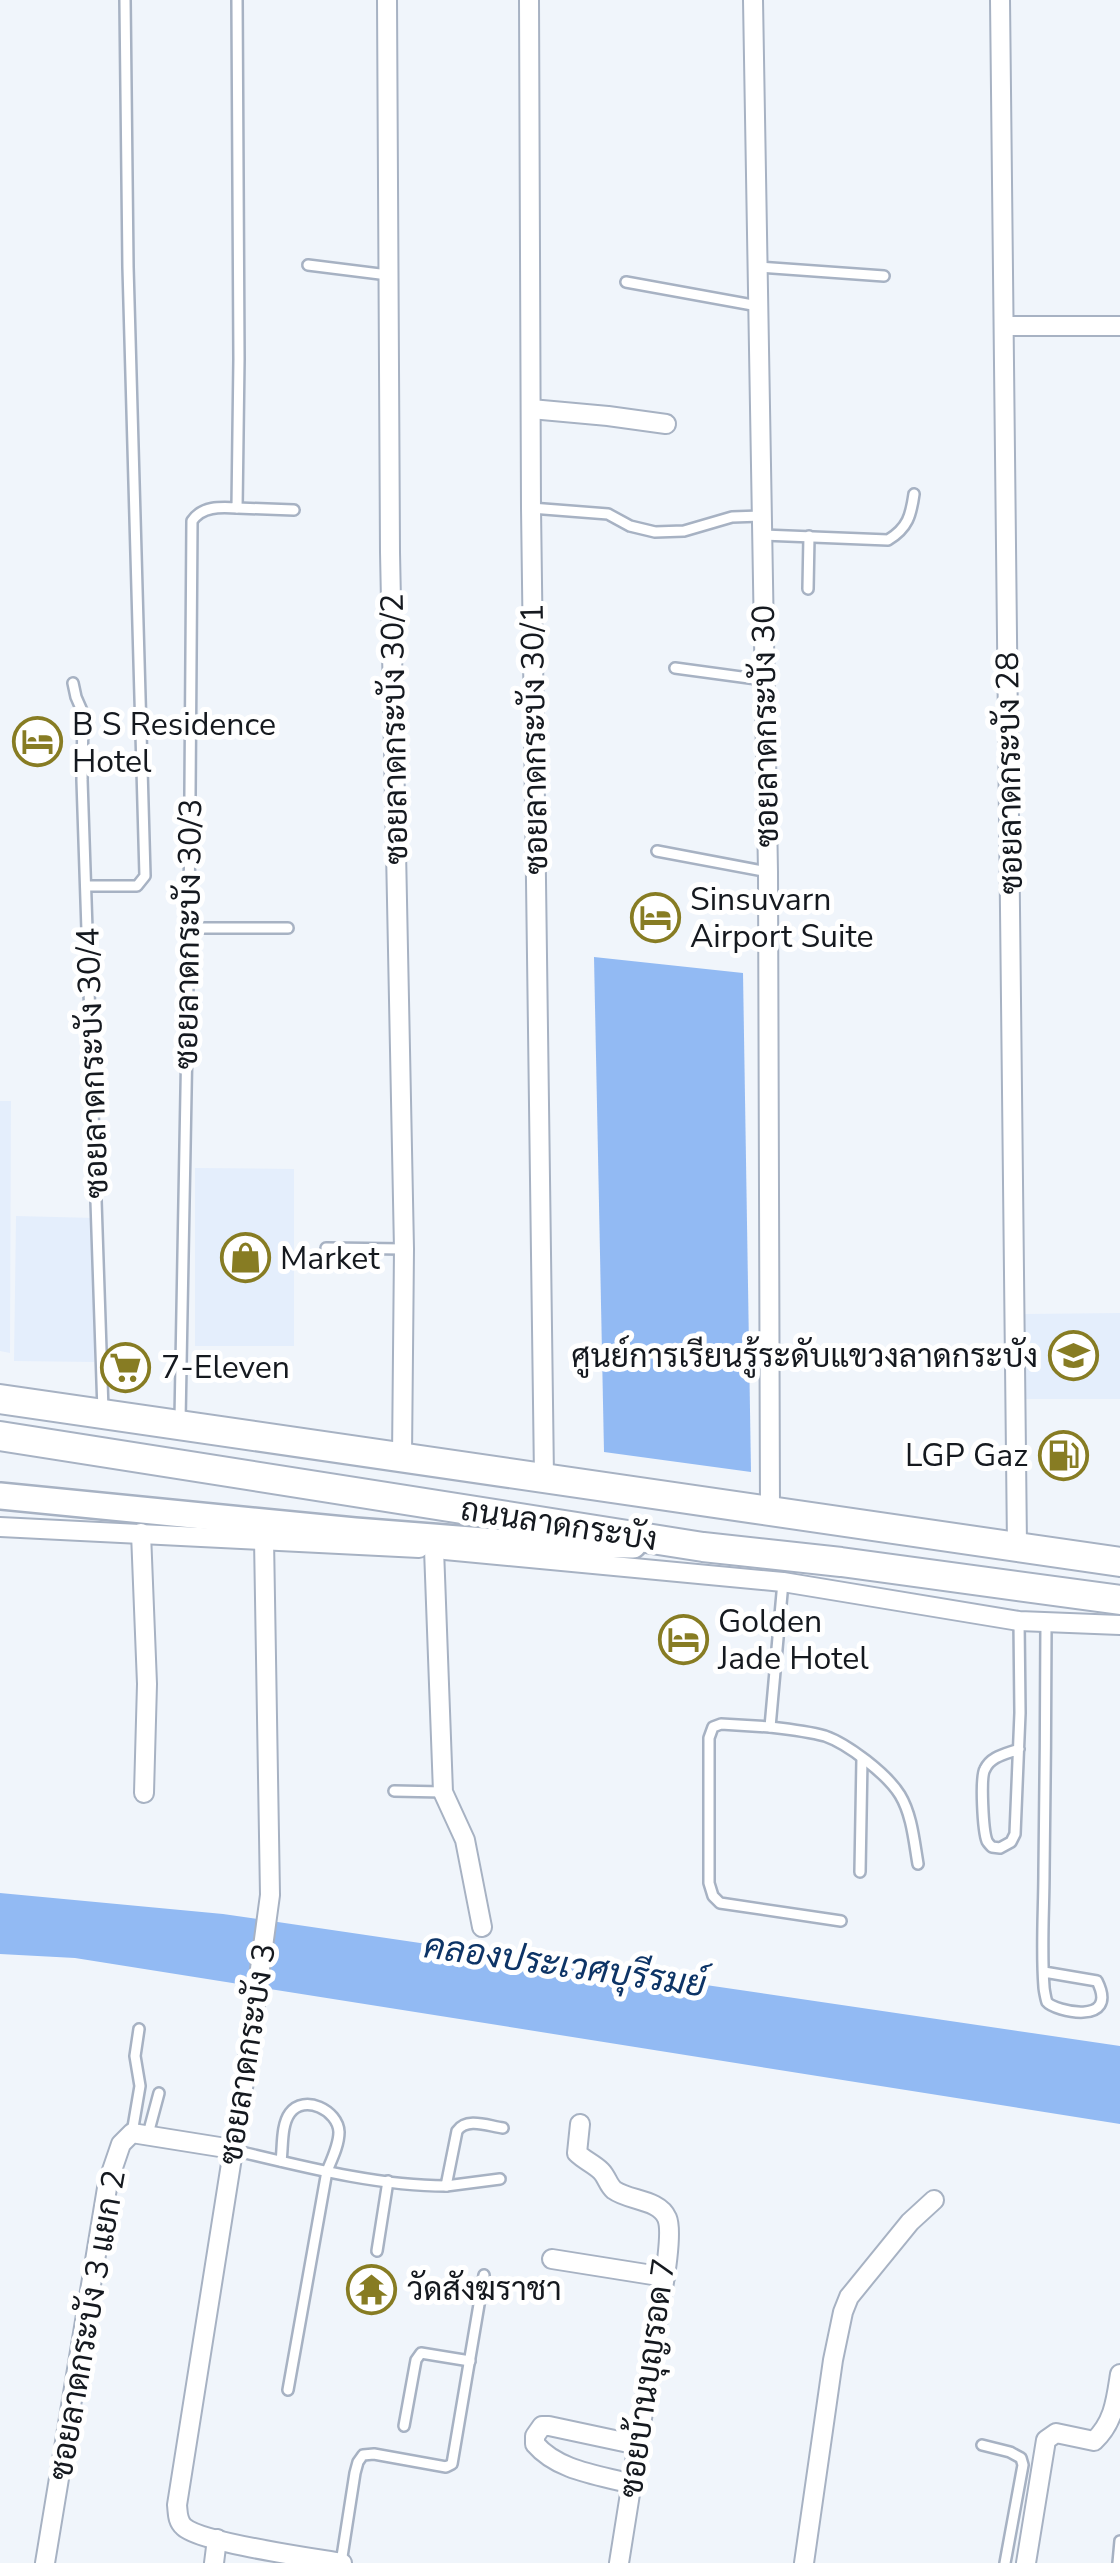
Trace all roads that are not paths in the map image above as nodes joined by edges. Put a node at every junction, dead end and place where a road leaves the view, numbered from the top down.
1 (125, 0) edge
2 (237, 0) edge
3 (387, 0) edge
4 (529, 0) edge
5 (753, 0) edge
6 (1000, 0) edge
7 (308, 266) dead end
8 (757, 268) junction
9 (388, 275) junction
10 (884, 276) dead end
11 (626, 282) dead end
12 (758, 306) junction
13 (1004, 326) junction
14 (1120, 326) edge
15 (531, 409) junction
16 (666, 424) dead end
17 (914, 494) dead end
18 (237, 508) junction
19 (532, 508) junction
20 (294, 510) dead end
21 (762, 525) junction
22 (808, 536) junction
23 (808, 589) dead end
24 (675, 668) dead end
25 (764, 680) junction
26 (73, 682) dead end
27 (657, 850) dead end
28 (768, 872) junction
29 (86, 886) junction
30 (189, 928) junction
31 (288, 928) dead end
32 (326, 1248) dead end
33 (404, 1249) junction
34 (0, 1387) edge
35 (0, 1399) edge
36 (54, 1406) junction
37 (103, 1414) junction
38 (180, 1424) junction
39 (0, 1436) edge
40 (402, 1457) junction
41 (544, 1477) junction
42 (0, 1496) edge
43 (770, 1511) junction
44 (0, 1527) edge
45 (141, 1534) junction
46 (264, 1539) junction
47 (704, 1546) junction
48 (1017, 1546) junction
49 (434, 1549) junction
50 (1120, 1562) edge
51 (784, 1582) junction
52 (1120, 1600) edge
53 (1020, 1620) junction
54 (1046, 1620) junction
55 (1120, 1625) edge
56 (770, 1728) junction
57 (1019, 1749) junction
58 (862, 1758) junction
59 (394, 1791) dead end
60 (443, 1792) junction
61 (144, 1793) dead end
62 (918, 1864) dead end
63 (860, 1872) dead end
64 (841, 1922) dead end
65 (482, 1928) dead end
66 (1044, 1972) junction
67 (139, 2029) dead end
68 (159, 2093) dead end
69 (580, 2124) dead end
70 (503, 2128) dead end
71 (140, 2134) junction
72 (232, 2149) junction
73 (281, 2161) junction
74 (328, 2171) junction
75 (500, 2179) dead end
76 (388, 2181) junction
77 (446, 2186) junction
78 (934, 2200) dead end
79 (378, 2251) dead end
80 (552, 2260) dead end
81 (484, 2275) dead end
82 (665, 2277) junction
83 (470, 2361) junction
84 (1120, 2374) edge
85 (288, 2390) dead end
86 (404, 2426) dead end
87 (638, 2445) junction
88 (982, 2446) dead end
89 (632, 2484) junction
90 (218, 2539) junction
91 (1120, 2540) edge
92 (45, 2563) edge
93 (214, 2563) edge
94 (342, 2563) edge
95 (619, 2563) edge
96 (804, 2563) edge
97 (1005, 2563) edge
98 (1026, 2563) edge
99 (1118, 2563) edge

1 - 29 lane
2 - 18 lane
3 - 9 street, ซอยลาดกระบัง 30/2
4 - 15 street, ซอยลาดกระบัง 30/1
5 - 8 street, ซอยลาดกระบัง 30
6 - 13 street, ซอยลาดกระบัง 28
7 - 9 lane
8 - 10 lane
8 - 12 street, ซอยลาดกระบัง 30
9 - 33 street, ซอยลาดกระบัง 30/2
11 - 12 lane
12 - 21 street, ซอยลาดกระบัง 30
13 - 14 street
13 - 48 street, ซอยลาดกระบัง 28
15 - 16 street
15 - 19 street, ซอยลาดกระบัง 30/1
17 - 22 lane
18 - 20 lane
18 - 30 lane, ซอยลาดกระบัง 30/3
19 - 21 lane
19 - 41 street, ซอยลาดกระบัง 30/1
21 - 22 lane
21 - 25 street, ซอยลาดกระบัง 30
22 - 23 lane
24 - 25 lane
25 - 28 street, ซอยลาดกระบัง 30
26 - 29 lane, ซอยลาดกระบัง 30/4
27 - 28 lane
28 - 43 street, ซอยลาดกระบัง 30
29 - 37 lane, ซอยลาดกระบัง 30/4
30 - 31 lane
30 - 38 lane, ซอยลาดกระบัง 30/3
32 - 33 lane
33 - 40 street, ซอยลาดกระบัง 30/2
34 - 36 main road
35 - 36 main road, ถนนลาดกระบัง
36 - 37 main road, ถนนลาดกระบัง
37 - 38 main road, ถนนลาดกระบัง
38 - 40 main road, ถนนลาดกระบัง
39 - 47 main road, ถนนลาดกระบัง
40 - 41 main road, ถนนลาดกระบัง
41 - 43 main road, ถนนลาดกระบัง
42 - 47 main road
43 - 48 main road, ถนนลาดกระบัง
44 - 45 street
45 - 46 street
45 - 61 street
46 - 49 street
46 - 72 street, ซอยลาดกระบัง 3
47 - 52 main road, ถนนลาดกระบัง
48 - 50 main road, ถนนลาดกระบัง
49 - 51 street
49 - 60 street
51 - 53 street
51 - 56 lane
53 - 54 street
53 - 57 lane
54 - 55 street
54 - 66 lane
56 - 58 lane
56 - 64 lane
57 - 57 lane
58 - 62 lane
58 - 63 lane
59 - 60 lane
60 - 65 street
66 - 66 lane
67 - 71 lane
68 - 71 lane
69 - 82 street, ซอยบ้านบุญรอด 7
70 - 77 lane
71 - 72 street, ซอยลาดกระบัง 3 แยก 2
71 - 92 street, ซอยลาดกระบัง 3 แยก 2
72 - 73 lane
72 - 90 street, ซอยลาดกระบัง 3
73 - 74 lane
73 - 74 lane
74 - 76 lane
74 - 85 lane
75 - 77 lane
76 - 77 lane
76 - 79 lane
78 - 96 street
80 - 82 street
81 - 83 lane
82 - 87 street, ซอยบ้านบุญรอด 7
83 - 86 lane
83 - 94 lane
84 - 98 street
87 - 89 street, ซอยบ้านบุญรอด 7
87 - 89 street
88 - 97 lane
89 - 95 street, ซอยบ้านบุญรอด 7
90 - 93 street
90 - 94 street
91 - 99 lane

